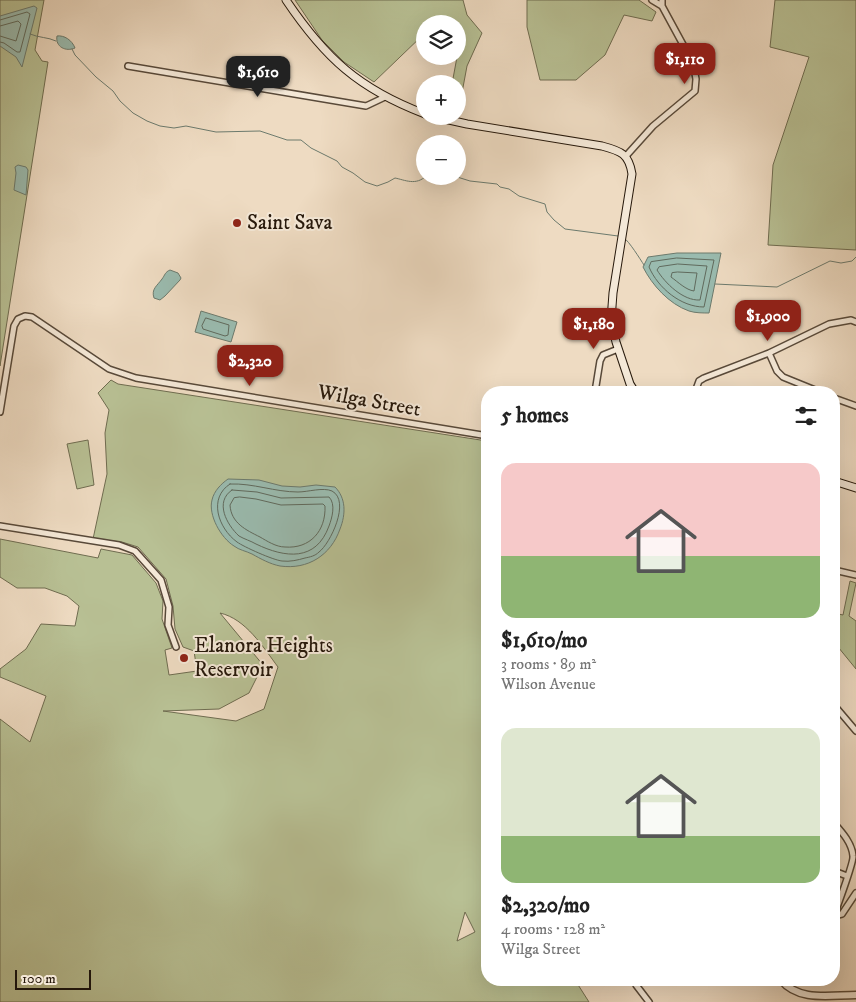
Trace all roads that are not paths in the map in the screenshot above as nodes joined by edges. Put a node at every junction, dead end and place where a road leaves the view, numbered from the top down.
1 (286, 0) edge
2 (652, 0) edge
3 (662, 3) edge
4 (128, 66) dead end
5 (385, 97) junction
6 (416, 110) edge
7 (466, 124) edge
8 (626, 156) junction
9 (856, 322) edge
10 (618, 349) junction
11 (769, 353) junction
12 (596, 386) edge
13 (631, 386) edge
14 (697, 386) edge
15 (805, 386) edge
16 (840, 400) edge
17 (856, 406) edge
18 (0, 412) edge
19 (481, 435) edge
20 (840, 483) edge
21 (856, 488) edge
22 (0, 526) edge
23 (840, 571) edge
24 (856, 574) edge
25 (176, 647) dead end
26 (840, 712) edge
27 (856, 731) edge
28 (840, 830) edge
29 (840, 873) edge
30 (848, 876) junction
31 (856, 894) edge
32 (840, 899) edge
33 (840, 914) edge
34 (637, 986) edge
35 (786, 986) edge
36 (856, 995) edge
37 (648, 1002) edge

1 - 5 main road
2 - 3 street
3 - 8 street
4 - 5 street
5 - 6 main road
7 - 8 main road
8 - 10 main road
9 - 11 street
10 - 12 street
10 - 13 main road
11 - 14 street
11 - 15 street
16 - 17 street
18 - 19 street, Wilga Street
20 - 21 main road
22 - 25 street
23 - 24 street
26 - 27 street
28 - 30 street
29 - 30 street
30 - 32 street
31 - 33 street
34 - 37 street
35 - 36 street

